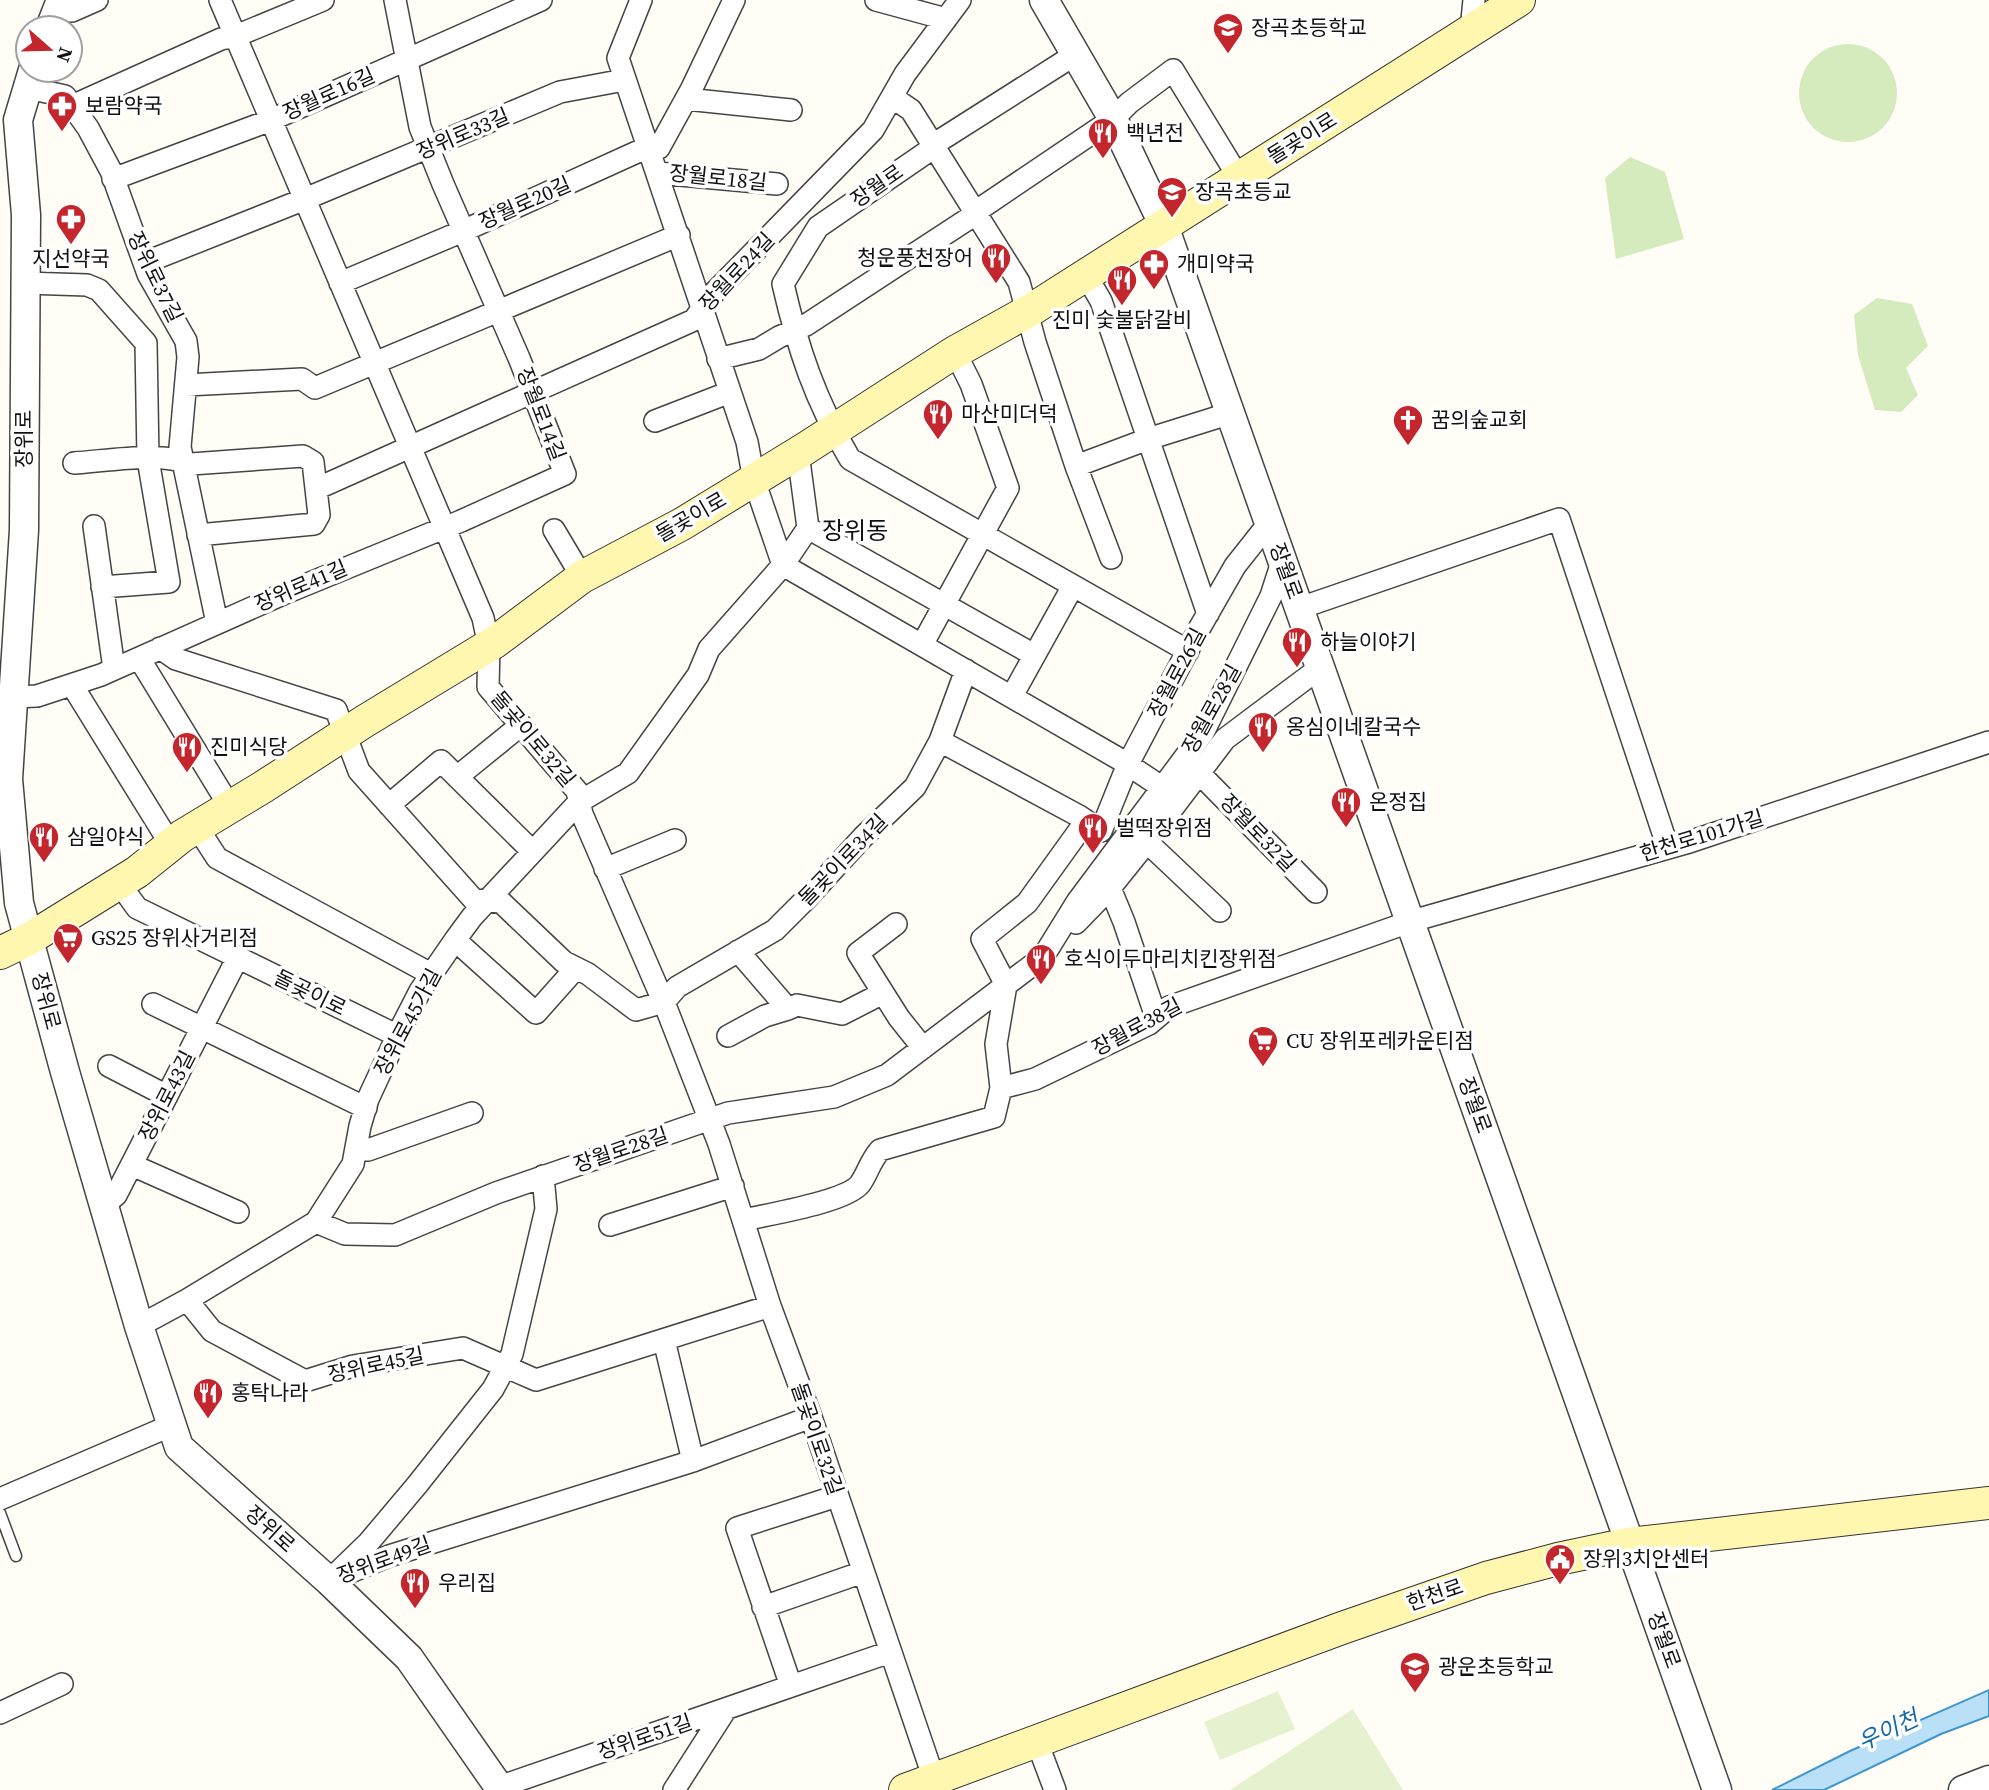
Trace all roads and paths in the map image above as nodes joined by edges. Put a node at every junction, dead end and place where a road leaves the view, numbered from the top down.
1 (97, 0) edge
2 (220, 0) edge
3 (323, 0) edge
4 (395, 0) edge
5 (541, 0) edge
6 (641, 0) edge
7 (734, 0) edge
8 (876, 0) edge
9 (960, 0) edge
10 (1044, 0) edge
11 (1519, 0) edge
12 (56, 12) edge
13 (1473, 15) edge
14 (946, 19) junction
15 (236, 36) junction
16 (1076, 54) junction
17 (406, 59) junction
18 (624, 80) junction
19 (29, 84) edge
20 (41, 84) edge
21 (892, 97) junction
22 (686, 99) junction
23 (72, 106) junction
24 (791, 110) dead end
25 (1113, 119) junction
26 (271, 120) junction
27 (933, 146) junction
28 (429, 149) junction
29 (651, 150) junction
30 (658, 173) junction
31 (1239, 178) junction
32 (114, 179) junction
33 (777, 184) dead end
34 (305, 200) junction
35 (801, 205) junction
36 (975, 213) junction
37 (1164, 226) junction
38 (818, 227) junction
39 (463, 231) junction
40 (679, 235) junction
41 (144, 263) junction
42 (1086, 275) junction
43 (25, 283) junction
44 (340, 283) junction
45 (702, 308) junction
46 (498, 310) junction
47 (1027, 312) junction
48 (794, 331) junction
49 (955, 352) junction
50 (718, 359) junction
51 (375, 364) junction
52 (186, 385) junction
53 (532, 392) junction
54 (730, 393) junction
55 (1231, 413) junction
56 (655, 421) dead end
57 (833, 431) junction
58 (1148, 439) junction
59 (410, 448) junction
60 (798, 453) junction
61 (148, 459) junction
62 (182, 460) junction
63 (74, 463) dead end
64 (1076, 466) junction
65 (754, 480) junction
66 (316, 489) junction
67 (1269, 523) junction
68 (94, 526) dead end
69 (443, 527) junction
70 (808, 528) junction
71 (554, 530) dead end
72 (982, 534) junction
73 (198, 535) junction
74 (1111, 558) dead end
75 (1282, 562) junction
76 (783, 565) junction
77 (582, 577) junction
78 (1073, 586) junction
79 (102, 587) junction
80 (943, 605) junction
81 (1300, 608) junction
82 (1208, 614) junction
83 (217, 623) junction
84 (922, 645) junction
85 (489, 646) junction
86 (160, 648) junction
87 (1188, 651) junction
88 (1034, 655) junction
89 (138, 658) junction
90 (1321, 667) junction
91 (114, 669) junction
92 (966, 670) junction
93 (72, 685) junction
94 (1012, 696) junction
95 (14, 697) junction
96 (521, 725) junction
97 (346, 733) junction
98 (940, 741) junction
99 (1989, 742) edge
100 (1128, 764) junction
101 (1200, 774) junction
102 (457, 777) junction
103 (1163, 788) junction
104 (579, 802) junction
105 (389, 805) junction
106 (230, 807) junction
107 (1094, 826) junction
108 (197, 827) junction
109 (675, 840) dead end
110 (1147, 842) junction
111 (1120, 844) junction
112 (171, 845) junction
113 (1668, 848) junction
114 (533, 851) junction
115 (606, 869) junction
116 (119, 883) junction
117 (1110, 887) junction
118 (1316, 892) dead end
119 (486, 901) junction
120 (1220, 911) dead end
121 (1412, 921) junction
122 (896, 924) dead end
123 (29, 939) junction
124 (455, 940) junction
125 (738, 951) junction
126 (0, 953) edge
127 (238, 957) junction
128 (1043, 957) junction
129 (576, 968) junction
130 (431, 974) junction
131 (1006, 985) junction
132 (883, 993) junction
133 (664, 1002) junction
134 (153, 1004) dead end
135 (788, 1009) junction
136 (1156, 1017) junction
137 (202, 1028) junction
138 (398, 1035) junction
139 (728, 1036) dead end
140 (923, 1048) junction
141 (109, 1066) dead end
142 (1001, 1088) junction
143 (167, 1096) junction
144 (366, 1108) junction
145 (472, 1113) dead end
146 (708, 1120) junction
147 (356, 1150) junction
148 (132, 1165) junction
149 (543, 1177) junction
150 (733, 1186) junction
151 (104, 1205) junction
152 (238, 1212) dead end
153 (744, 1220) junction
154 (316, 1222) junction
155 (610, 1225) dead end
156 (187, 1300) junction
157 (770, 1306) junction
158 (139, 1326) junction
159 (664, 1340) junction
160 (505, 1368) junction
161 (811, 1417) junction
162 (172, 1425) junction
163 (693, 1461) junction
164 (837, 1496) junction
165 (0, 1499) edge
166 (1989, 1503) edge
167 (0, 1513) edge
168 (1629, 1544) junction
169 (16, 1556) dead end
170 (863, 1572) junction
171 (329, 1581) junction
172 (763, 1607) junction
173 (890, 1652) junction
174 (62, 1684) dead end
175 (791, 1686) junction
176 (726, 1709) junction
177 (0, 1713) edge
178 (1037, 1742) junction
179 (1989, 1780) edge
180 (920, 1785) edge
181 (500, 1788) edge
182 (674, 1790) edge
183 (1055, 1790) edge
184 (1717, 1790) edge
185 (1963, 1790) edge

1 - 12 street
2 - 15 street
3 - 15 street
4 - 17 street, 장월로14길
5 - 17 street, 장월로16길
6 - 18 street, 장월로18길
7 - 22 street
8 - 14 street
9 - 14 street, 장월로24길
10 - 16 street, 장월로
11 - 13 main road, 돌곶이로
13 - 31 main road, 돌곶이로
14 - 21 street, 장월로24길
15 - 23 street
15 - 26 street
16 - 25 street, 장월로
16 - 27 street, 장월로
17 - 26 street, 장월로16길
17 - 28 street, 장월로14길
18 - 28 street, 장위로33길
18 - 29 street, 장월로18길
19 - 43 street, 장위로
20 - 23 street, 장위로37길
21 - 27 street
21 - 35 street, 장월로24길
22 - 24 street
22 - 29 street
23 - 32 street, 장위로37길
25 - 31 street
25 - 36 street
25 - 37 street, 장월로
26 - 32 street, 장월로16길
26 - 34 street
27 - 36 street
27 - 38 street, 장월로
28 - 34 street, 장위로33길
28 - 39 street, 장월로14길
29 - 30 street, 장월로18길
29 - 39 street, 장월로20길
30 - 33 street, 장월로18길
30 - 40 street, 장월로18길
31 - 37 main road, 돌곶이로
32 - 41 street, 장위로37길
34 - 41 street, 장위로33길
34 - 44 street
35 - 38 street
35 - 45 street, 장월로24길
36 - 47 street
36 - 48 street
37 - 42 main road, 돌곶이로
37 - 55 street, 장월로
38 - 48 street
39 - 44 street, 장월로20길
39 - 46 street, 장월로14길
40 - 45 street, 장월로18길
40 - 46 street
41 - 52 street, 장위로37길
42 - 47 main road, 돌곶이로
42 - 58 street
43 - 61 street
43 - 95 street, 장위로
44 - 51 street
45 - 50 street, 장월로18길
45 - 53 street, 장월로24길
46 - 51 street
46 - 53 street, 장월로14길
47 - 49 main road, 돌곶이로
47 - 64 street
48 - 50 street
48 - 57 street
49 - 57 main road, 돌곶이로
49 - 72 street
50 - 54 street, 장월로18길
51 - 52 street
51 - 59 street
52 - 62 street, 장위로37길
53 - 59 street, 장월로24길
53 - 69 street, 장월로14길
54 - 56 street
54 - 65 street, 장월로18길
55 - 58 street
55 - 67 street, 장월로
57 - 60 main road, 돌곶이로
57 - 72 street
58 - 64 street
58 - 82 street
59 - 66 street, 장월로24길
59 - 69 street
60 - 65 main road, 돌곶이로
60 - 70 street
61 - 62 street
61 - 63 street
61 - 79 street
62 - 66 street
62 - 73 street, 장위로37길
64 - 74 street
65 - 76 street
65 - 77 main road, 돌곶이로
66 - 73 street
67 - 75 street, 장월로
67 - 82 street, 장월로26길
68 - 79 street
69 - 83 street, 장위로41길
69 - 85 street
70 - 76 street
70 - 80 street
71 - 77 street
72 - 78 street
72 - 80 street
73 - 83 street, 장위로37길
75 - 81 street, 장월로
75 - 103 street, 장월로28길
76 - 84 street
76 - 104 street
77 - 85 main road, 돌곶이로
78 - 87 street
78 - 88 street
79 - 91 street
80 - 84 street
80 - 88 street
81 - 90 street, 장월로
81 - 113 street
82 - 87 street, 장월로26길
83 - 86 street, 장위로41길
84 - 92 street
85 - 96 street, 돌곶이로32길
85 - 97 main road, 돌곶이로
86 - 89 street, 장위로41길
86 - 97 street
87 - 100 street, 장월로26길
88 - 94 street
89 - 91 street, 장위로41길
89 - 106 street
90 - 101 street, 장월로32길
90 - 121 street, 장월로
91 - 93 street, 장위로41길
92 - 94 street
92 - 98 street, 돌곶이로34길
93 - 95 street, 장위로41길
93 - 112 street
94 - 100 street
95 - 123 street, 장위로
96 - 102 street
96 - 104 street, 돌곶이로32길
97 - 105 street
97 - 106 main road, 돌곶이로
98 - 107 street
98 - 125 street, 돌곶이로34길
99 - 113 street, 한천로101가길
100 - 103 street
100 - 107 street, 장월로26길
101 - 110 street, 장월로32길
101 - 118 street, 장월로32길
102 - 105 street
102 - 114 street
103 - 111 street, 장월로28길
104 - 114 street, 장위로45가길
104 - 115 street, 돌곶이로32길
105 - 119 street
106 - 108 main road, 돌곶이로
107 - 111 street
107 - 131 street, 장월로26길
108 - 112 main road, 돌곶이로
108 - 130 street
109 - 115 street
110 - 117 street, 장월로32길
110 - 120 street
111 - 128 street, 장월로28길
112 - 116 main road, 돌곶이로
113 - 121 street, 한천로101가길
114 - 119 street, 장위로45가길
115 - 133 street, 돌곶이로32길
116 - 123 main road, 돌곶이로
116 - 127 street, 돌곶이로
117 - 128 street, 장월로32길
117 - 136 street
119 - 124 street, 장위로45가길
119 - 129 street
121 - 136 street, 장월로38길
121 - 168 street, 장월로
122 - 132 street
123 - 126 main road, 돌곶이로
123 - 151 street, 장위로
124 - 129 street
124 - 130 street, 장위로45가길
125 - 133 street, 돌곶이로34길
125 - 135 street
127 - 137 street, 장위로43길
127 - 138 street, 돌곶이로
128 - 131 street, 장월로28길
129 - 133 street
130 - 138 street, 장위로45가길
131 - 140 street, 장월로28길
131 - 142 street
132 - 135 street
132 - 140 street
133 - 146 street, 돌곶이로32길
134 - 137 street, 장위로43길
135 - 139 street
136 - 142 street, 장월로38길
137 - 143 street, 장위로43길
137 - 144 street
138 - 144 street, 장위로45가길
140 - 146 street, 장월로28길
141 - 143 street
142 - 153 street
143 - 148 street, 장위로43길
144 - 147 street, 장위로45가길
145 - 147 street
146 - 149 street, 장월로28길
146 - 150 street, 돌곶이로32길
147 - 154 street, 장위로45가길
148 - 151 street, 장위로43길
148 - 152 street, 장위로43길
149 - 154 street, 장월로28길
149 - 160 street, 장위로49길
150 - 153 street, 돌곶이로32길
150 - 155 street
151 - 158 street, 장위로
153 - 157 street, 돌곶이로32길
154 - 156 street
156 - 158 street
156 - 160 street, 장위로45길
157 - 159 street
157 - 161 street, 돌곶이로32길
158 - 162 street, 장위로
159 - 160 street
159 - 163 street
160 - 171 street, 장위로49길
161 - 163 street, 장위로49길
161 - 164 street, 돌곶이로32길
162 - 165 street
162 - 171 street, 장위로
163 - 171 street, 장위로49길
164 - 170 street, 돌곶이로32길
164 - 172 street
166 - 168 main road, 한천로
167 - 169 lane
168 - 178 main road, 한천로
168 - 184 street, 장월로
170 - 172 street
170 - 173 street, 돌곶이로32길
171 - 181 street, 장위로
172 - 175 street
173 - 175 street, 장위로51길
173 - 180 street, 돌곶이로32길
174 - 177 street
175 - 176 street, 장위로51길
176 - 181 street, 장위로51길
176 - 182 street
178 - 180 main road, 한천로
178 - 183 street
179 - 185 street

